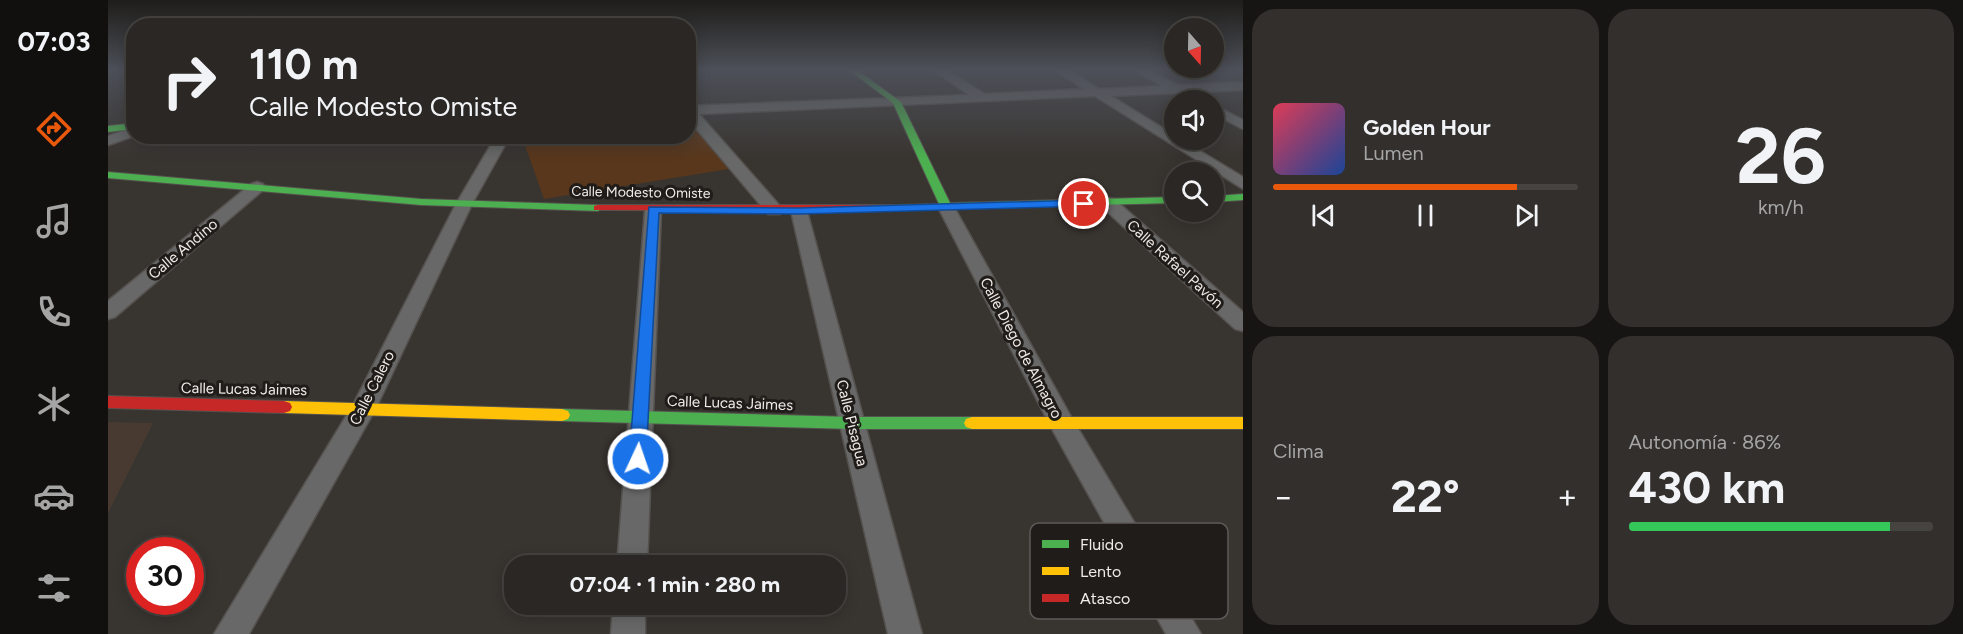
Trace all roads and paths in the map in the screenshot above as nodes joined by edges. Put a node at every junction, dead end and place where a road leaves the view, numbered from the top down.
1 (894, 100) edge
2 (967, 100) edge
3 (1109, 100) edge
4 (897, 102) junction
5 (696, 111) edge
6 (1224, 115) edge
7 (696, 119) edge
8 (1243, 125) edge
9 (126, 127) edge
10 (108, 129) edge
11 (126, 134) edge
12 (108, 141) edge
13 (498, 144) edge
14 (108, 175) edge
15 (1243, 184) edge
16 (257, 187) junction
17 (1243, 197) edge
18 (1224, 198) edge
19 (1164, 200) edge
20 (1107, 203) junction
21 (464, 204) junction
22 (946, 207) junction
23 (653, 210) junction
24 (774, 210) junction
25 (799, 211) junction
26 (108, 312) edge
27 (1243, 324) edge
28 (108, 402) edge
29 (364, 408) junction
30 (640, 417) junction
31 (1060, 422) junction
32 (852, 423) junction
33 (1243, 423) edge
34 (1119, 523) edge
35 (633, 555) edge
36 (629, 615) edge
37 (1175, 619) edge
38 (231, 634) edge
39 (628, 634) edge
40 (905, 634) edge
41 (1184, 634) edge

1 - 4 main road, Calle Diego de Almagro
2 - 4 street
3 - 15 street
4 - 5 street
4 - 22 main road, Calle Diego de Almagro
6 - 8 street
7 - 24 street
9 - 10 main road
11 - 12 street
13 - 21 street, Calle Calero
14 - 16 main road, Calle Modesto Omiste
16 - 21 main road, Calle Modesto Omiste
16 - 26 street, Calle Andino
17 - 18 main road
19 - 20 main road, Calle Modesto Omiste
20 - 22 main road, Calle Modesto Omiste
20 - 27 street, Calle Rafael Pavón
21 - 23 main road, Calle Modesto Omiste
21 - 29 street, Calle Calero
22 - 25 main road, Calle Modesto Omiste
22 - 31 street, Calle Diego de Almagro
23 - 24 main road, Calle Modesto Omiste
23 - 30 street
24 - 25 main road, Calle Modesto Omiste
25 - 32 street, Calle Pisagua
28 - 29 main road, Calle Lucas Jaimes
29 - 30 main road, Calle Lucas Jaimes
29 - 38 street, Calle Calero
30 - 32 main road, Calle Lucas Jaimes
30 - 35 street
31 - 32 main road, Calle Lucas Jaimes
31 - 33 main road, Calle Lucas Jaimes
31 - 34 street, Calle Diego de Almagro
32 - 40 street, Calle Pisagua
36 - 39 street
37 - 41 street, Calle Diego de Almagro

